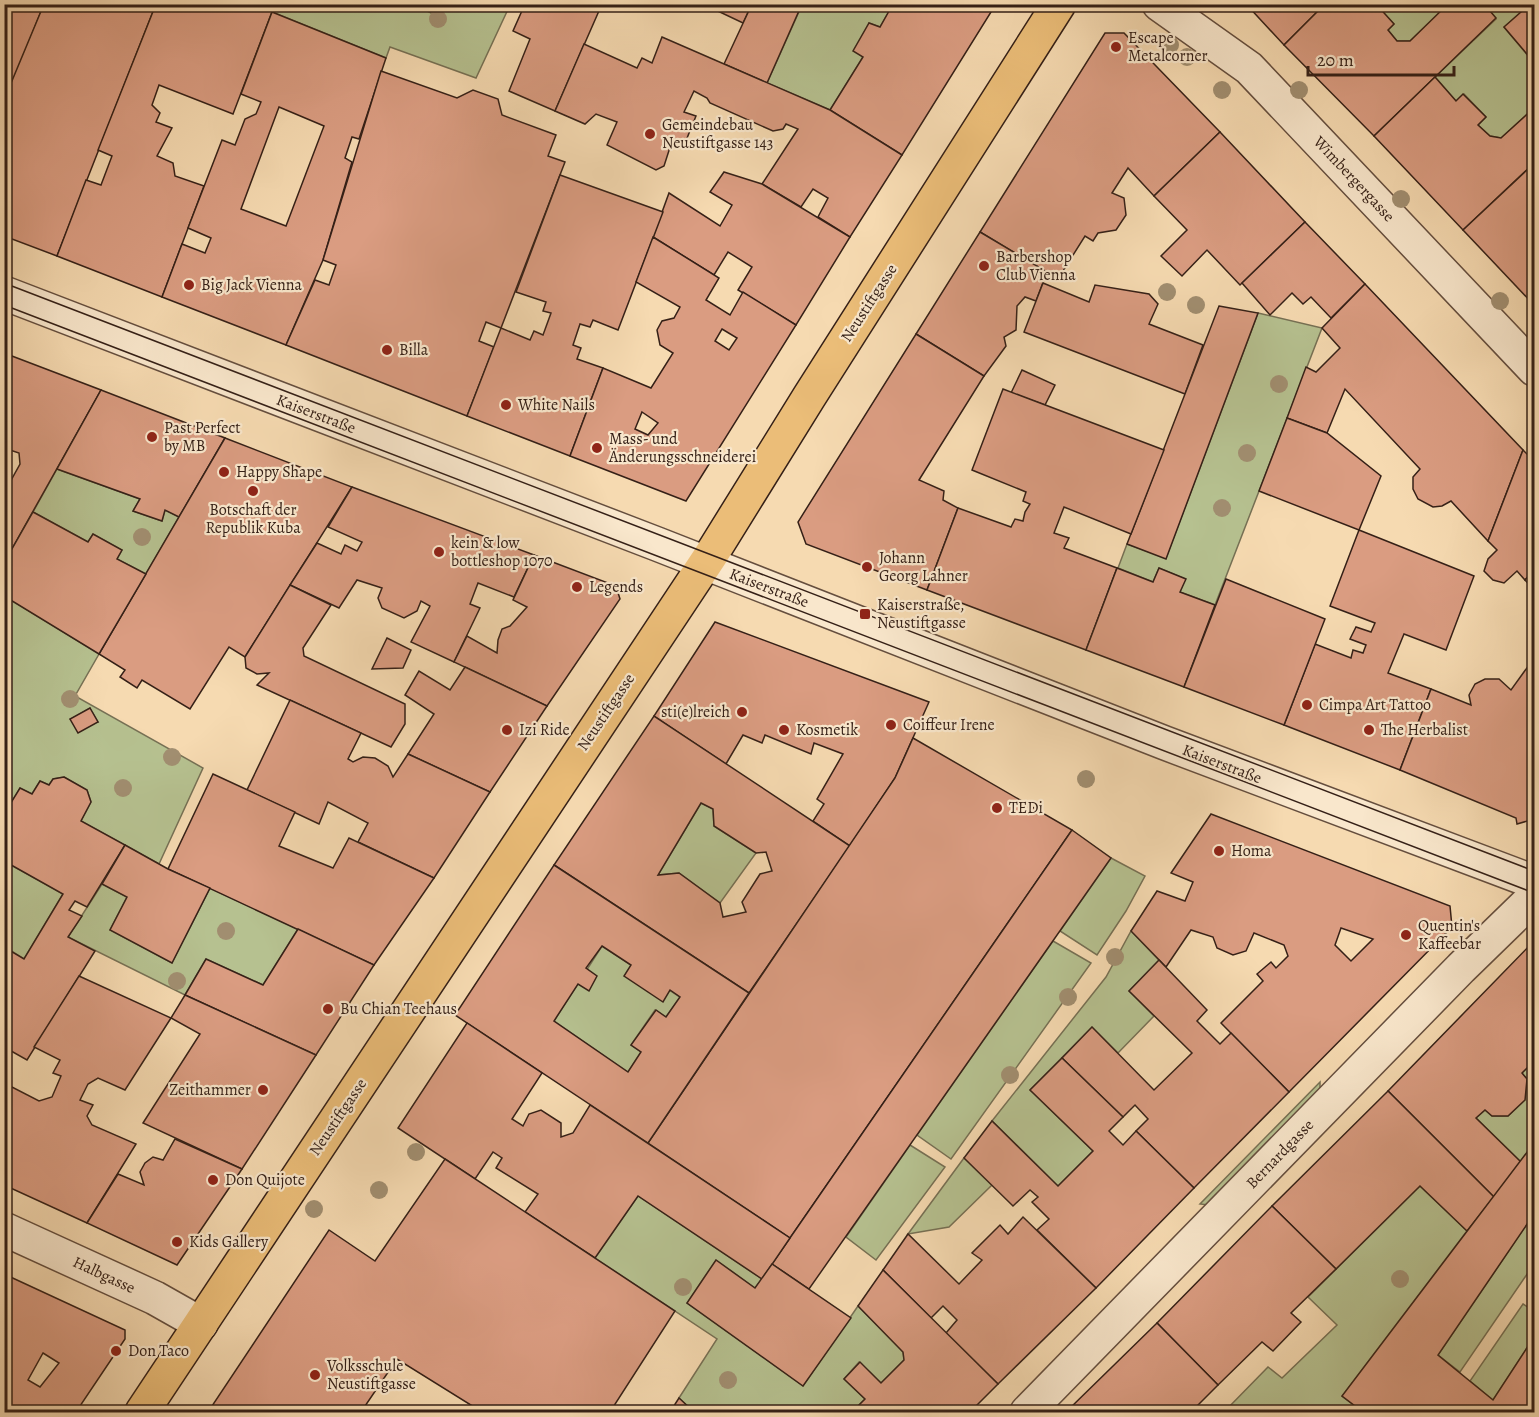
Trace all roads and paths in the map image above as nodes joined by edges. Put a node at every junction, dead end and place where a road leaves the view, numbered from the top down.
1 (1059, 4) edge
2 (1159, 4) edge
3 (4, 293) edge
4 (1534, 369) edge
5 (705, 563) junction
6 (1534, 882) edge
7 (1534, 897) edge
8 (4, 1229) edge
9 (201, 1324) junction
10 (142, 1413) edge
11 (1027, 1413) edge

1 - 5 main road, Neustiftgasse
2 - 4 street, Wimbergergasse
3 - 5 street, Kaiserstraße
5 - 6 street, Kaiserstraße
5 - 9 main road, Neustiftgasse
7 - 11 street, Bernardgasse
8 - 9 street, Halbgasse
9 - 10 main road, Neustiftgasse

